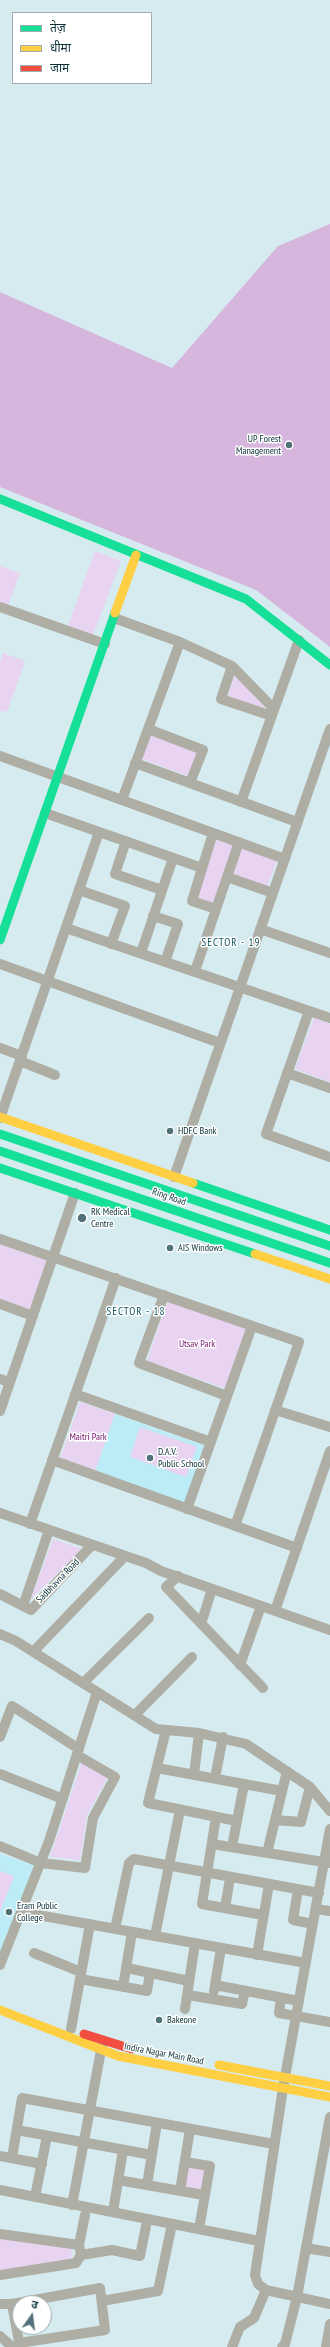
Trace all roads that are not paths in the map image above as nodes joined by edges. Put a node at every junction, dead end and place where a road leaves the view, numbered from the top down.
1 (0, 499) edge
2 (136, 555) junction
3 (0, 607) edge
4 (114, 618) junction
5 (299, 640) junction
6 (180, 642) junction
7 (104, 644) junction
8 (330, 665) edge
9 (232, 666) junction
10 (273, 712) junction
11 (148, 729) junction
12 (330, 729) edge
13 (0, 756) edge
14 (135, 763) junction
15 (58, 776) junction
16 (190, 783) junction
17 (122, 800) junction
18 (241, 802) junction
19 (45, 813) junction
20 (297, 822) junction
21 (99, 832) junction
22 (213, 833) junction
23 (126, 842) junction
24 (239, 842) junction
25 (173, 858) junction
26 (285, 859) junction
27 (202, 868) junction
28 (227, 877) junction
29 (79, 890) junction
30 (162, 890) junction
31 (273, 893) junction
32 (216, 908) junction
33 (154, 916) junction
34 (66, 928) junction
35 (260, 929) junction
36 (0, 940) edge
37 (111, 944) junction
38 (141, 953) junction
39 (330, 953) edge
40 (166, 962) junction
41 (0, 964) edge
42 (195, 971) junction
43 (48, 981) junction
44 (240, 986) junction
45 (309, 1011) junction
46 (330, 1018) edge
47 (220, 1043) junction
48 (0, 1048) edge
49 (21, 1059) junction
50 (287, 1073) junction
51 (55, 1075) dead end
52 (330, 1088) edge
53 (0, 1117) edge
54 (0, 1134) edge
55 (0, 1151) edge
56 (330, 1157) edge
57 (0, 1168) edge
58 (174, 1177) junction
59 (75, 1193) junction
60 (330, 1230) edge
61 (0, 1239) edge
62 (330, 1246) edge
63 (53, 1257) junction
64 (330, 1263) edge
65 (116, 1278) junction
66 (330, 1279) edge
67 (164, 1295) junction
68 (0, 1304) edge
69 (33, 1316) junction
70 (252, 1326) junction
71 (5, 1381) edge
72 (75, 1394) junction
73 (227, 1396) junction
74 (0, 1410) edge
75 (275, 1410) junction
76 (330, 1427) edge
77 (210, 1442) junction
78 (330, 1451) edge
79 (52, 1460) junction
80 (325, 1481) edge
81 (187, 1509) junction
82 (0, 1513) edge
83 (30, 1524) junction
84 (235, 1526) junction
85 (49, 1530) junction
86 (92, 1545) junction
87 (297, 1548) junction
88 (125, 1556) junction
89 (178, 1576) junction
90 (212, 1588) junction
91 (0, 1594) edge
92 (23, 1606) junction
93 (261, 1606) junction
94 (275, 1611) junction
95 (149, 1618) dead end
96 (201, 1624) junction
97 (330, 1630) edge
98 (0, 1634) edge
99 (33, 1652) junction
100 (192, 1657) dead end
101 (240, 1665) junction
102 (83, 1683) junction
103 (263, 1688) dead end
104 (97, 1692) junction
105 (135, 1715) junction
106 (166, 1730) junction
107 (200, 1733) junction
108 (0, 1737) edge
109 (223, 1737) junction
110 (78, 1752) junction
111 (156, 1768) junction
112 (287, 1770) junction
113 (0, 1774) edge
114 (194, 1775) junction
115 (215, 1778) junction
116 (244, 1784) junction
117 (310, 1787) junction
118 (282, 1791) junction
119 (63, 1799) junction
120 (180, 1810) junction
121 (330, 1811) edge
122 (216, 1817) junction
123 (237, 1820) junction
124 (275, 1820) junction
125 (330, 1829) edge
126 (212, 1844) junction
127 (0, 1846) edge
128 (232, 1847) junction
129 (267, 1853) junction
130 (41, 1863) junction
131 (327, 1863) edge
132 (169, 1867) junction
133 (207, 1874) junction
134 (230, 1878) junction
135 (269, 1884) junction
136 (298, 1889) junction
137 (319, 1893) junction
138 (225, 1908) junction
139 (316, 1908) junction
140 (330, 1911) edge
141 (21, 1912) junction
142 (263, 1915) junction
143 (90, 1924) junction
144 (313, 1924) junction
145 (114, 1929) junction
146 (132, 1932) junction
147 (155, 1936) junction
148 (195, 1943) junction
149 (221, 1948) junction
150 (34, 1952) dead end
151 (257, 1955) junction
152 (306, 1963) junction
153 (0, 1965) edge
154 (127, 1968) junction
155 (150, 1973) junction
156 (81, 1976) junction
157 (189, 1981) junction
158 (215, 1985) junction
159 (123, 1986) junction
160 (245, 1991) junction
161 (188, 1995) junction
162 (280, 1998) junction
163 (213, 1999) junction
164 (0, 2000) edge
165 (299, 2001) junction
166 (185, 2009) dead end
167 (0, 2010) edge
168 (296, 2016) junction
169 (330, 2022) edge
170 (71, 2029) junction
171 (102, 2041) junction
172 (141, 2050) dead end
173 (101, 2051) junction
174 (209, 2063) dead end
175 (285, 2077) junction
176 (330, 2086) edge
177 (283, 2088) junction
178 (330, 2097) edge
179 (90, 2111) junction
180 (330, 2117) edge
181 (157, 2123) junction
182 (190, 2129) junction
183 (17, 2130) junction
184 (47, 2136) junction
185 (84, 2143) junction
186 (274, 2144) junction
187 (123, 2150) junction
188 (152, 2155) junction
189 (0, 2156) edge
190 (12, 2158) junction
191 (185, 2162) junction
192 (42, 2164) junction
193 (118, 2180) junction
194 (147, 2185) junction
195 (0, 2190) edge
196 (180, 2191) junction
197 (204, 2195) junction
198 (35, 2197) junction
199 (72, 2204) junction
200 (113, 2212) junction
201 (85, 2215) dead end
202 (172, 2224) junction
203 (146, 2226) dead end
204 (198, 2228) junction
205 (0, 2234) edge
206 (259, 2241) junction
207 (306, 2248) junction
208 (80, 2250) junction
209 (330, 2252) edge
210 (0, 2275) edge
211 (266, 2290) junction
212 (52, 2297) edge
213 (297, 2297) junction
214 (102, 2301) junction
215 (0, 2304) edge
216 (12, 2304) edge
217 (330, 2304) edge
218 (330, 2324) edge
219 (16, 2335) edge
220 (0, 2336) edge
221 (17, 2346) edge
222 (232, 2347) edge
223 (282, 2347) edge
224 (326, 2347) edge

1 - 2 main road
2 - 4 main road
2 - 5 main road
3 - 7 street
4 - 6 street
4 - 7 main road
5 - 8 main road
5 - 10 street
6 - 9 street
6 - 11 street
7 - 15 main road
9 - 10 street
9 - 10 street
10 - 18 street
11 - 14 street
11 - 16 street
12 - 20 street
13 - 15 street
14 - 16 street
14 - 17 street
15 - 17 street
15 - 19 main road
16 - 18 street
17 - 22 street
18 - 20 street
19 - 21 street
19 - 36 main road
20 - 26 street
21 - 23 street
21 - 29 street
22 - 24 street
22 - 27 street
23 - 25 street
23 - 30 street
24 - 26 street
24 - 28 street
25 - 27 street
25 - 30 street
26 - 31 street
27 - 32 street
28 - 31 street
28 - 32 street
29 - 34 street
29 - 37 street
30 - 33 street
31 - 35 street
32 - 42 street
33 - 38 street
33 - 40 street
34 - 37 street
34 - 43 street
35 - 39 street
35 - 44 street
37 - 38 street
38 - 40 street
40 - 42 street
41 - 43 street
42 - 44 street
43 - 47 street
43 - 49 street
44 - 45 street
44 - 47 street
45 - 46 street
45 - 50 street
47 - 58 street
48 - 49 street
49 - 51 street
49 - 53 street
50 - 52 street
50 - 56 street
53 - 58 main road
54 - 62 main road, Ring Road
55 - 64 main road, Ring Road
57 - 59 main road
58 - 60 main road
59 - 63 street
59 - 66 main road
61 - 63 street
63 - 65 street
63 - 69 street
65 - 67 street
65 - 72 street
67 - 70 street
67 - 73 street
68 - 69 street
69 - 71 street
70 - 73 street
70 - 75 street
71 - 74 street
72 - 77 street
72 - 79 street
73 - 77 street
75 - 76 street
75 - 84 street
77 - 81 street
78 - 80 street
79 - 81 street
79 - 83 street
80 - 87 street
81 - 84 street
82 - 83 street
83 - 85 street
84 - 87 street
85 - 86 street
85 - 92 street
86 - 88 street
86 - 92 street, Sadbhavna Road
87 - 94 street
88 - 89 street
88 - 99 street
89 - 90 street
89 - 96 street
90 - 93 street
90 - 96 street
91 - 92 street, Sadbhavna Road
93 - 94 street
93 - 101 street
94 - 97 street
95 - 102 street
96 - 101 street
98 - 99 street
99 - 102 street
100 - 105 street
101 - 103 street
102 - 104 street
104 - 105 street
104 - 110 street
105 - 106 street
106 - 107 street
106 - 111 street
107 - 109 street
107 - 114 street
108 - 110 street
109 - 112 street
109 - 115 street
110 - 119 street
110 - 130 street
111 - 114 street
111 - 120 street
112 - 117 street
112 - 118 street
113 - 119 street
114 - 115 street
115 - 116 street
116 - 118 street
116 - 123 street
117 - 121 street
117 - 124 street
118 - 124 street
119 - 130 street
120 - 122 street
120 - 132 street
122 - 123 street
122 - 126 street
123 - 128 street
124 - 129 street
125 - 131 street
126 - 128 street
126 - 133 street
127 - 130 street
128 - 129 street
129 - 131 street
130 - 141 street
131 - 137 street
132 - 133 street
132 - 145 street
132 - 147 street
133 - 134 street
133 - 138 street
134 - 135 street
134 - 138 street
135 - 136 street
135 - 142 street
136 - 137 street
136 - 144 street
137 - 139 street
138 - 142 street
139 - 140 street
139 - 144 street
141 - 143 street
141 - 153 street
142 - 151 street
143 - 145 street
143 - 156 street
144 - 152 street
145 - 146 street
146 - 147 street
146 - 154 street
147 - 148 street
148 - 149 street
148 - 157 street
149 - 151 street
149 - 158 street
150 - 156 street
151 - 152 street
152 - 165 street
154 - 155 street
154 - 159 street
155 - 157 street
155 - 159 street
156 - 159 street
156 - 170 street
157 - 161 street
158 - 160 street
158 - 163 street
160 - 162 street
160 - 163 street
161 - 163 street
161 - 166 street
162 - 165 street
162 - 168 street
164 - 170 main road, Indira Nagar Main Road
165 - 168 street
167 - 173 main road, Indira Nagar Main Road
168 - 169 street
168 - 175 street
170 - 171 main road, Indira Nagar Main Road
171 - 172 main road, Indira Nagar Main Road
171 - 173 street
173 - 177 main road, Indira Nagar Main Road
173 - 179 street
174 - 175 main road, Indira Nagar Main Road
175 - 176 main road, Indira Nagar Main Road
175 - 177 street
177 - 178 main road, Indira Nagar Main Road
177 - 186 street
179 - 181 street
179 - 183 street
179 - 185 street
180 - 207 street
181 - 182 street
181 - 188 street
182 - 186 street
182 - 191 street
183 - 184 street
183 - 190 street
184 - 185 street
184 - 192 street
185 - 187 street
185 - 199 street
186 - 206 street
187 - 188 street
187 - 193 street
188 - 194 street
189 - 190 street
190 - 192 street
191 - 196 street
191 - 197 street
192 - 198 street
193 - 194 street
193 - 200 street
194 - 196 street
195 - 198 street
196 - 197 street
197 - 204 street
198 - 199 street
199 - 200 street
200 - 202 street
201 - 208 street
202 - 204 street
202 - 214 street
203 - 208 street
204 - 206 street
205 - 208 street
206 - 211 street
207 - 209 street
207 - 213 street
208 - 210 street
211 - 213 street
211 - 222 street
212 - 214 street
213 - 217 street
213 - 223 street
214 - 221 street
215 - 216 street
218 - 224 street
219 - 221 street
220 - 221 street

